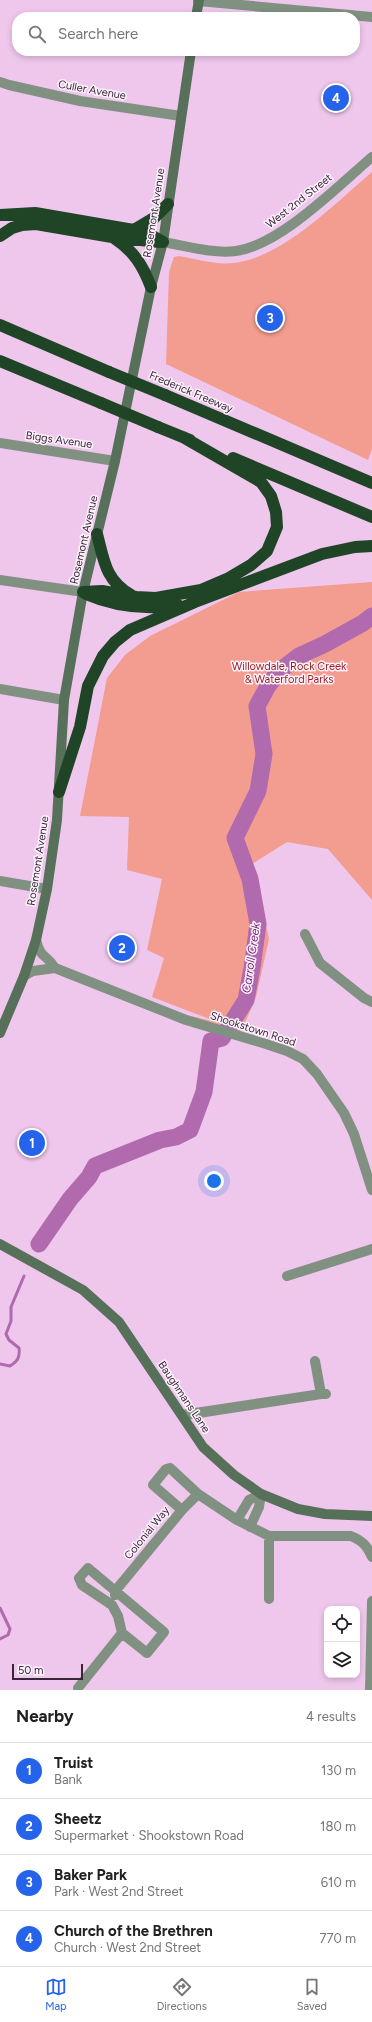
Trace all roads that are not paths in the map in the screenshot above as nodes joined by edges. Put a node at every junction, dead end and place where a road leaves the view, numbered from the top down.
1 (198, 0) edge
2 (197, 12) edge
3 (321, 12) edge
4 (360, 16) edge
5 (372, 17) edge
6 (190, 56) edge
7 (0, 82) edge
8 (181, 116) junction
9 (372, 157) edge
10 (168, 204) junction
11 (0, 215) edge
12 (134, 230) junction
13 (0, 236) edge
14 (112, 236) junction
15 (163, 242) junction
16 (151, 287) junction
17 (0, 316) edge
18 (0, 325) edge
19 (38, 341) junction
20 (0, 361) edge
21 (183, 438) junction
22 (0, 443) edge
23 (115, 462) junction
24 (372, 483) edge
25 (372, 517) edge
26 (97, 534) junction
27 (372, 546) edge
28 (0, 580) edge
29 (83, 592) junction
30 (136, 597) junction
31 (195, 602) junction
32 (0, 689) edge
33 (64, 700) junction
34 (59, 792) junction
35 (0, 881) edge
36 (47, 889) junction
37 (305, 934) dead end
38 (36, 940) junction
39 (56, 968) junction
40 (24, 976) junction
41 (372, 1002) edge
42 (0, 1033) edge
43 (372, 1190) edge
44 (0, 1244) edge
45 (372, 1249) edge
46 (287, 1276) dead end
47 (315, 1361) dead end
48 (187, 1414) junction
49 (198, 1494) junction
50 (261, 1494) junction
51 (182, 1510) junction
52 (372, 1516) edge
53 (237, 1520) junction
54 (250, 1527) junction
55 (269, 1536) junction
56 (372, 1557) edge
57 (116, 1590) junction
58 (270, 1599) dead end
59 (372, 1602) edge
60 (112, 1605) junction
61 (122, 1633) junction
62 (78, 1688) dead end
63 (370, 1690) edge

1 - 2 main road
1 - 3 street
4 - 5 street
6 - 8 main road, Rosemont Avenue
7 - 8 street, Culler Avenue
8 - 10 main road, Rosemont Avenue
9 - 15 street, West 2nd Street
10 - 12 highway
10 - 15 main road, Rosemont Avenue
11 - 12 highway
12 - 15 highway
13 - 14 highway
14 - 15 highway
14 - 16 highway
15 - 16 main road, Rosemont Avenue
16 - 23 main road, Rosemont Avenue
17 - 19 highway
18 - 19 highway, Frederick Freeway
19 - 24 highway, Frederick Freeway, bridge
20 - 21 highway, bridge
21 - 25 highway
21 - 30 highway
22 - 23 street, Biggs Avenue
23 - 26 main road, Rosemont Avenue
26 - 29 main road, Rosemont Avenue
26 - 30 highway
27 - 31 highway
28 - 29 street
29 - 30 highway
29 - 31 highway
29 - 33 main road, Rosemont Avenue
31 - 34 highway
32 - 33 street
33 - 34 main road, Rosemont Avenue
34 - 36 main road, Rosemont Avenue
35 - 36 street
36 - 38 main road, Rosemont Avenue
37 - 41 street
38 - 39 street, Shookstown Road
38 - 40 main road, Rosemont Avenue
39 - 40 street, Shookstown Road
39 - 43 street, Shookstown Road
40 - 42 main road, Rosemont Avenue
44 - 48 main road, Baughmans Lane
45 - 46 street
47 - 48 street
48 - 50 main road, Baughmans Lane
49 - 51 street, Colonial Way
49 - 51 street
49 - 53 street
50 - 52 main road, Baughmans Lane
50 - 53 street
50 - 54 street
51 - 57 street, Colonial Way
53 - 54 street
54 - 55 street
55 - 56 street
55 - 58 street
57 - 60 street, Colonial Way
57 - 60 street
57 - 61 street
59 - 63 street
60 - 61 street
61 - 62 street

